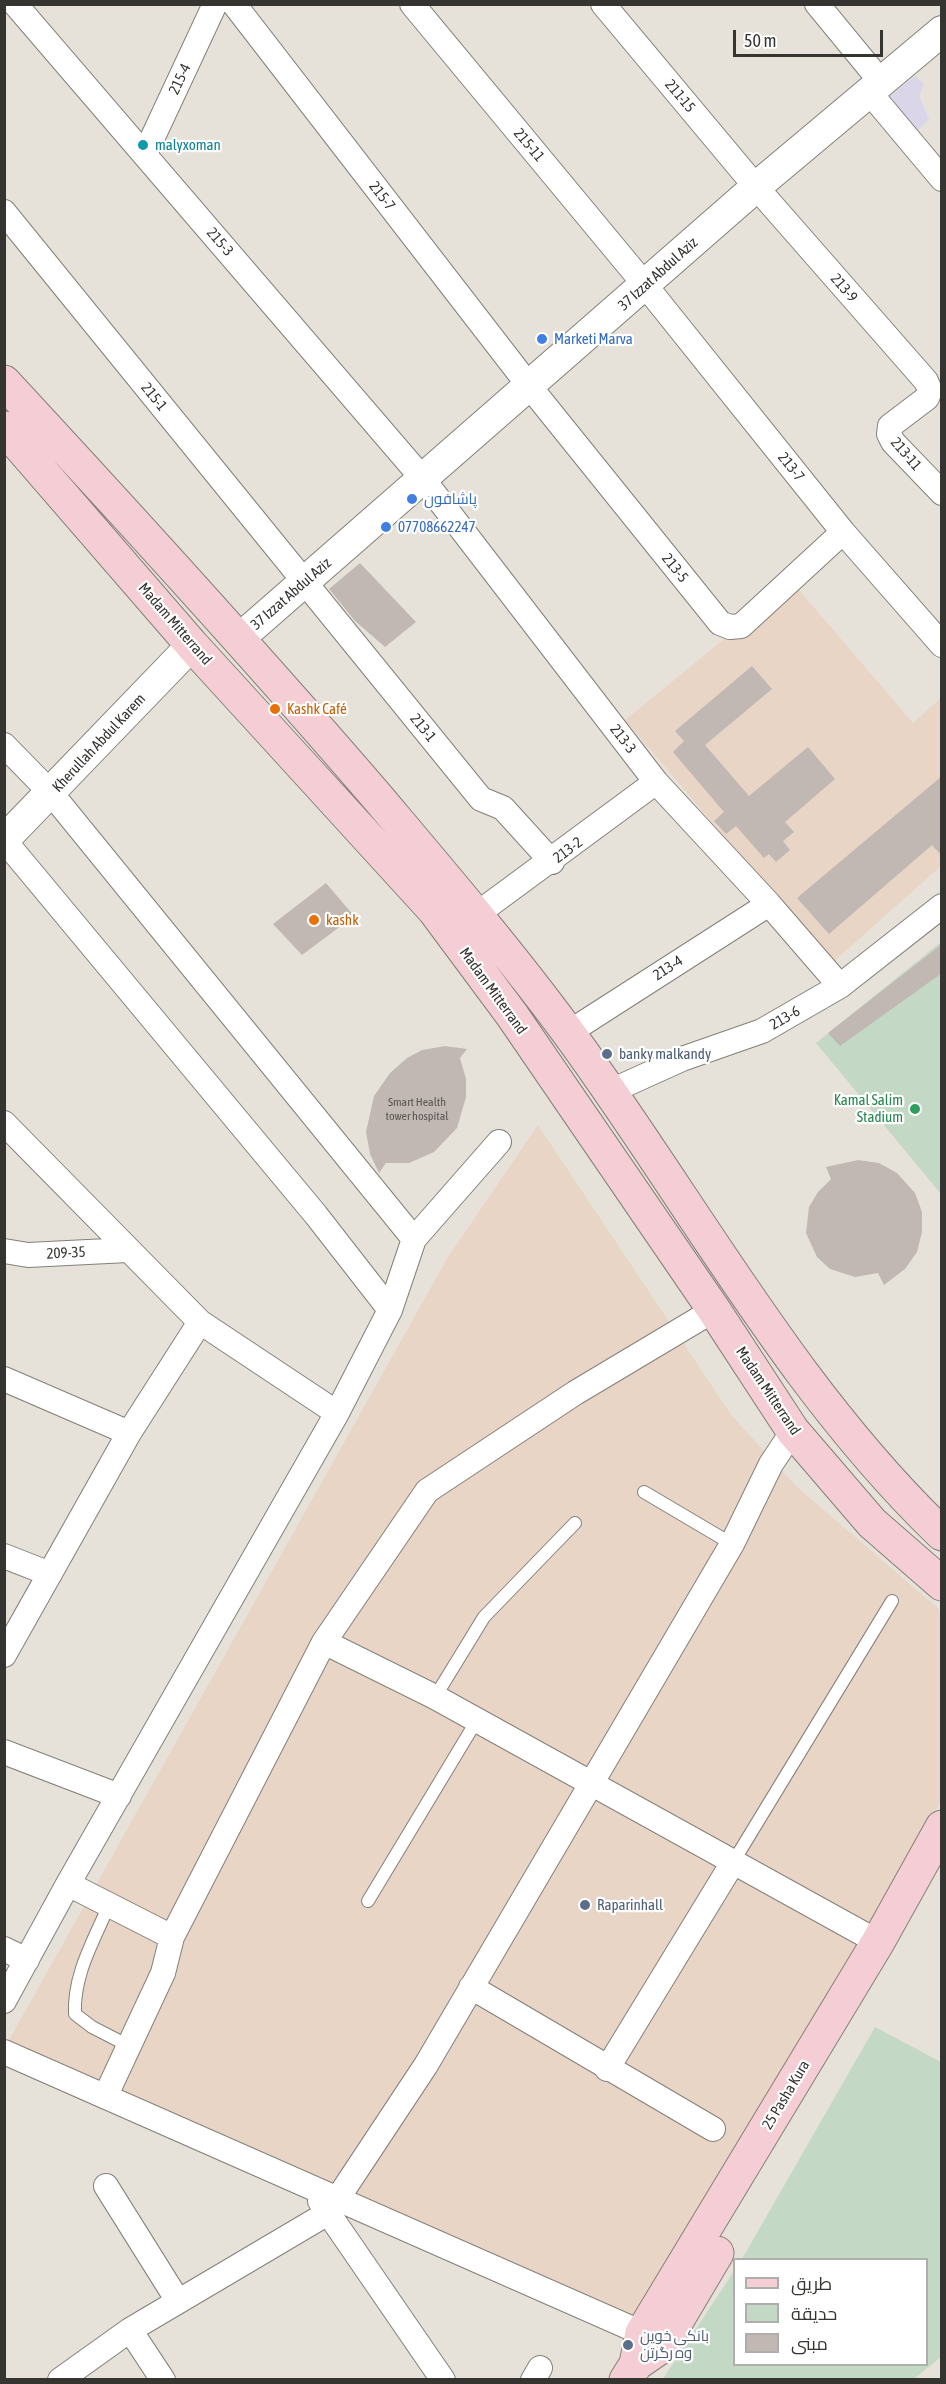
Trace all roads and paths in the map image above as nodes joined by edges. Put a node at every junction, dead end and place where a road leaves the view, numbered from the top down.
1 (15, 4) edge
2 (215, 4) edge
3 (234, 4) edge
4 (412, 4) edge
5 (603, 4) edge
6 (817, 4) edge
7 (942, 31) edge
8 (876, 88) junction
9 (145, 154) junction
10 (942, 179) edge
11 (756, 187) junction
12 (4, 212) edge
13 (645, 285) junction
14 (4, 382) edge
15 (530, 387) junction
16 (930, 390) joint
17 (4, 428) edge
18 (423, 479) junction
19 (942, 493) edge
20 (843, 532) junction
21 (304, 583) junction
22 (240, 638) junction
23 (192, 645) junction
24 (942, 645) edge
25 (4, 744) edge
26 (656, 782) junction
27 (51, 793) junction
28 (4, 840) edge
29 (552, 862) junction
30 (769, 904) junction
31 (942, 906) edge
32 (477, 914) junction
33 (840, 986) junction
34 (568, 1033) junction
35 (609, 1092) junction
36 (4, 1122) edge
37 (499, 1142) dead end
38 (414, 1239) junction
39 (128, 1250) junction
40 (4, 1251) edge
41 (390, 1310) junction
42 (714, 1310) junction
43 (200, 1322) junction
44 (4, 1379) edge
45 (337, 1413) junction
46 (793, 1431) junction
47 (129, 1432) junction
48 (644, 1492) dead end
49 (575, 1522) dead end
50 (942, 1534) edge
51 (732, 1544) junction
52 (4, 1556) edge
53 (50, 1574) junction
54 (942, 1584) edge
55 (892, 1601) dead end
56 (324, 1642) junction
57 (4, 1655) edge
58 (435, 1697) junction
59 (477, 1720) junction
60 (4, 1752) edge
61 (589, 1784) junction
62 (119, 1796) junction
63 (942, 1827) edge
64 (732, 1864) junction
65 (942, 1872) edge
66 (68, 1884) junction
67 (368, 1901) dead end
68 (109, 1905) junction
69 (172, 1937) junction
70 (878, 1942) junction
71 (4, 1949) edge
72 (27, 1960) junction
73 (471, 1987) junction
74 (4, 2001) edge
75 (129, 2046) junction
76 (4, 2052) edge
77 (608, 2069) junction
78 (106, 2095) junction
79 (713, 2129) dead end
80 (106, 2186) dead end
81 (333, 2206) junction
82 (178, 2301) junction
83 (130, 2330) junction
84 (635, 2359) edge
85 (60, 2379) edge
86 (163, 2379) edge
87 (443, 2379) edge

1 - 9 street, 215-3
2 - 9 street, 215-4
3 - 15 street, 215-7
4 - 13 street, 215-11
5 - 11 street, 211-15
6 - 8 street
7 - 8 street, 37 Izzat Abdul Aziz
8 - 10 street
8 - 11 street, 37 Izzat Abdul Aziz
9 - 18 street, 215-3
11 - 13 street, 37 Izzat Abdul Aziz
11 - 16 street, 213-9
12 - 21 street, 215-1
13 - 15 street, 37 Izzat Abdul Aziz
13 - 20 street, 213-7
14 - 22 main road
15 - 18 street, 37 Izzat Abdul Aziz
15 - 20 street, 213-5
16 - 19 street, 213-11
17 - 23 main road, Madam Mitterrand
18 - 21 street, 37 Izzat Abdul Aziz
18 - 26 street, 213-3
20 - 24 street, 213-7
21 - 22 street, 37 Izzat Abdul Aziz
21 - 29 street, 213-1
22 - 32 main road
23 - 27 street, Kherullah Abdul Karem
23 - 42 main road, Madam Mitterrand
25 - 27 street
26 - 29 street, 213-2
26 - 30 street, 213-3
27 - 28 street, Kherullah Abdul Karem
27 - 38 street
28 - 41 street
29 - 32 street, 213-2
30 - 33 street, 213-3
30 - 34 street, 213-4
31 - 33 street, 213-6
32 - 34 main road
33 - 35 street, 213-6
34 - 35 main road
35 - 50 main road
36 - 39 street
37 - 38 street
38 - 41 street
39 - 40 street, 209-35
39 - 43 street
41 - 45 street
42 - 46 main road, Madam Mitterrand
42 - 56 street
43 - 45 street
43 - 47 street
44 - 47 street
45 - 62 street
46 - 51 street
46 - 54 main road, Madam Mitterrand
47 - 53 street
48 - 51 lane
49 - 58 lane
51 - 61 street
52 - 53 street
53 - 57 street
55 - 64 lane
56 - 58 street
56 - 69 street
58 - 59 street
59 - 61 street
59 - 67 lane
60 - 62 street
61 - 64 street
61 - 73 street
62 - 66 street
63 - 70 main road, 25 Pasha Kura
64 - 70 street
64 - 77 street
65 - 84 main road, 25 Pasha Kura
66 - 68 street
66 - 72 street
68 - 69 street
68 - 75 lane
69 - 75 street
70 - 84 main road, 25 Pasha Kura
71 - 72 street
72 - 74 street
73 - 77 street
73 - 81 street
75 - 78 street
76 - 78 street
77 - 79 street
78 - 81 street
80 - 82 street
81 - 82 street
81 - 84 street
81 - 87 street
82 - 83 street
83 - 85 street
83 - 86 street

